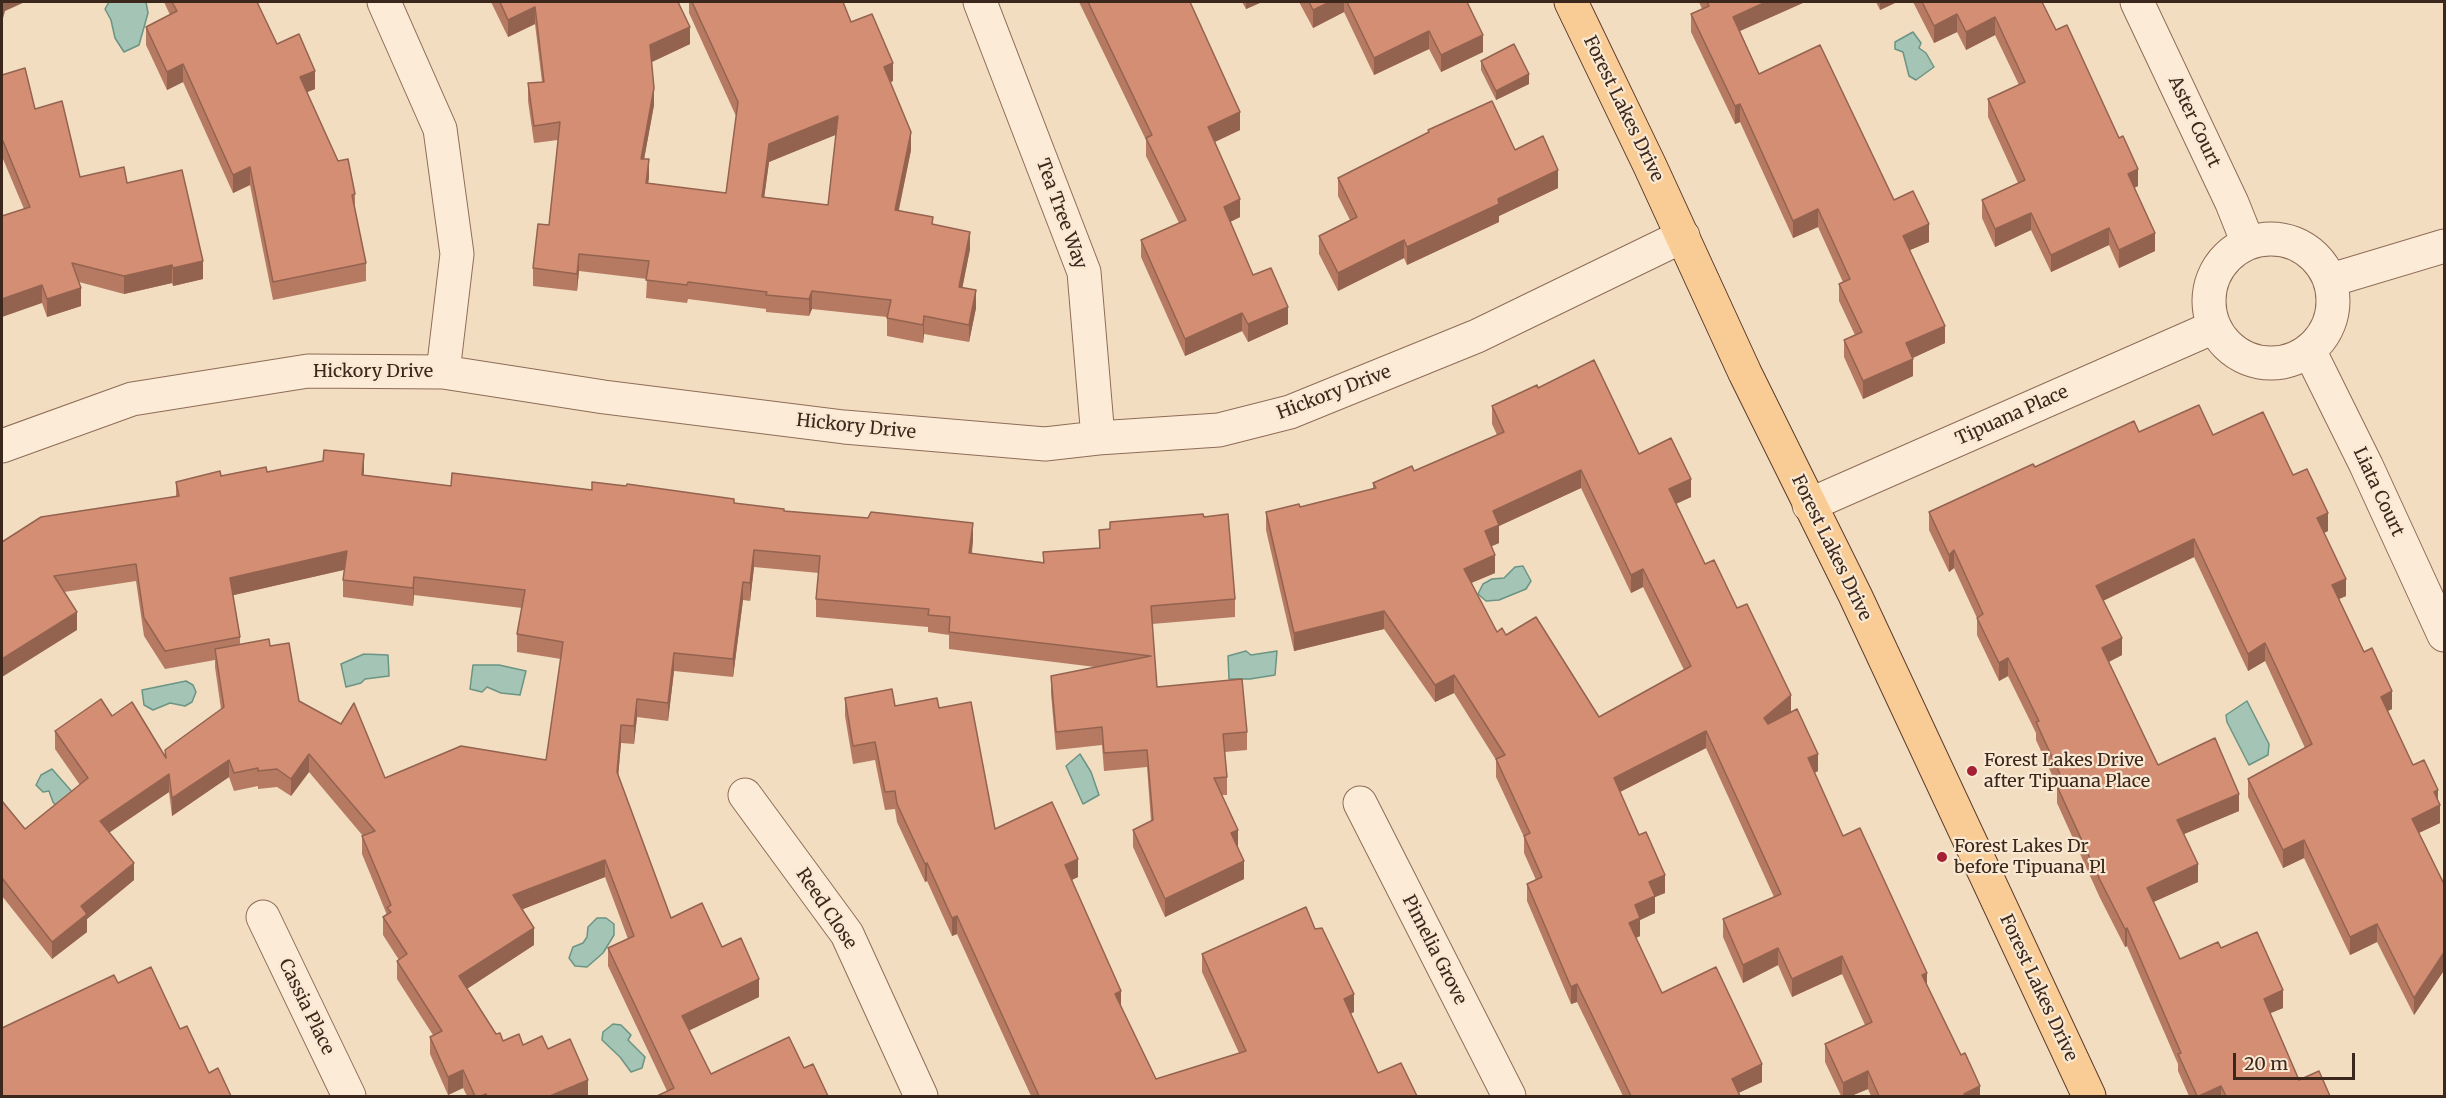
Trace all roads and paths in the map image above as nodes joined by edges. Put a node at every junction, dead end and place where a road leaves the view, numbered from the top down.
1 (384, 2) edge
2 (980, 2) edge
3 (1571, 2) edge
4 (2138, 2) edge
5 (1683, 236) junction
6 (2248, 243) junction
7 (2445, 246) edge
8 (2331, 280) junction
9 (2214, 327) junction
10 (2309, 350) junction
11 (443, 372) junction
12 (1098, 438) junction
13 (2, 446) edge
14 (1809, 505) junction
15 (2445, 635) edge
16 (745, 795) dead end
17 (1360, 803) dead end
18 (262, 917) dead end
19 (350, 1096) edge
20 (921, 1096) edge
21 (1509, 1096) edge
22 (2089, 1096) edge

1 - 11 street
2 - 12 street, Tea Tree Way
3 - 5 main road, Forest Lakes Drive
4 - 6 street, Aster Court
5 - 12 street, Hickory Drive
5 - 14 main road, Forest Lakes Drive
6 - 8 street
6 - 9 street
7 - 8 street
8 - 10 street
9 - 10 street
9 - 14 street, Tipuana Place
10 - 15 street, Liata Court
11 - 12 street, Hickory Drive
11 - 13 street, Hickory Drive
14 - 22 main road, Forest Lakes Drive
16 - 20 street, Reed Close
17 - 21 street, Pimelia Grove
18 - 19 street, Cassia Place

